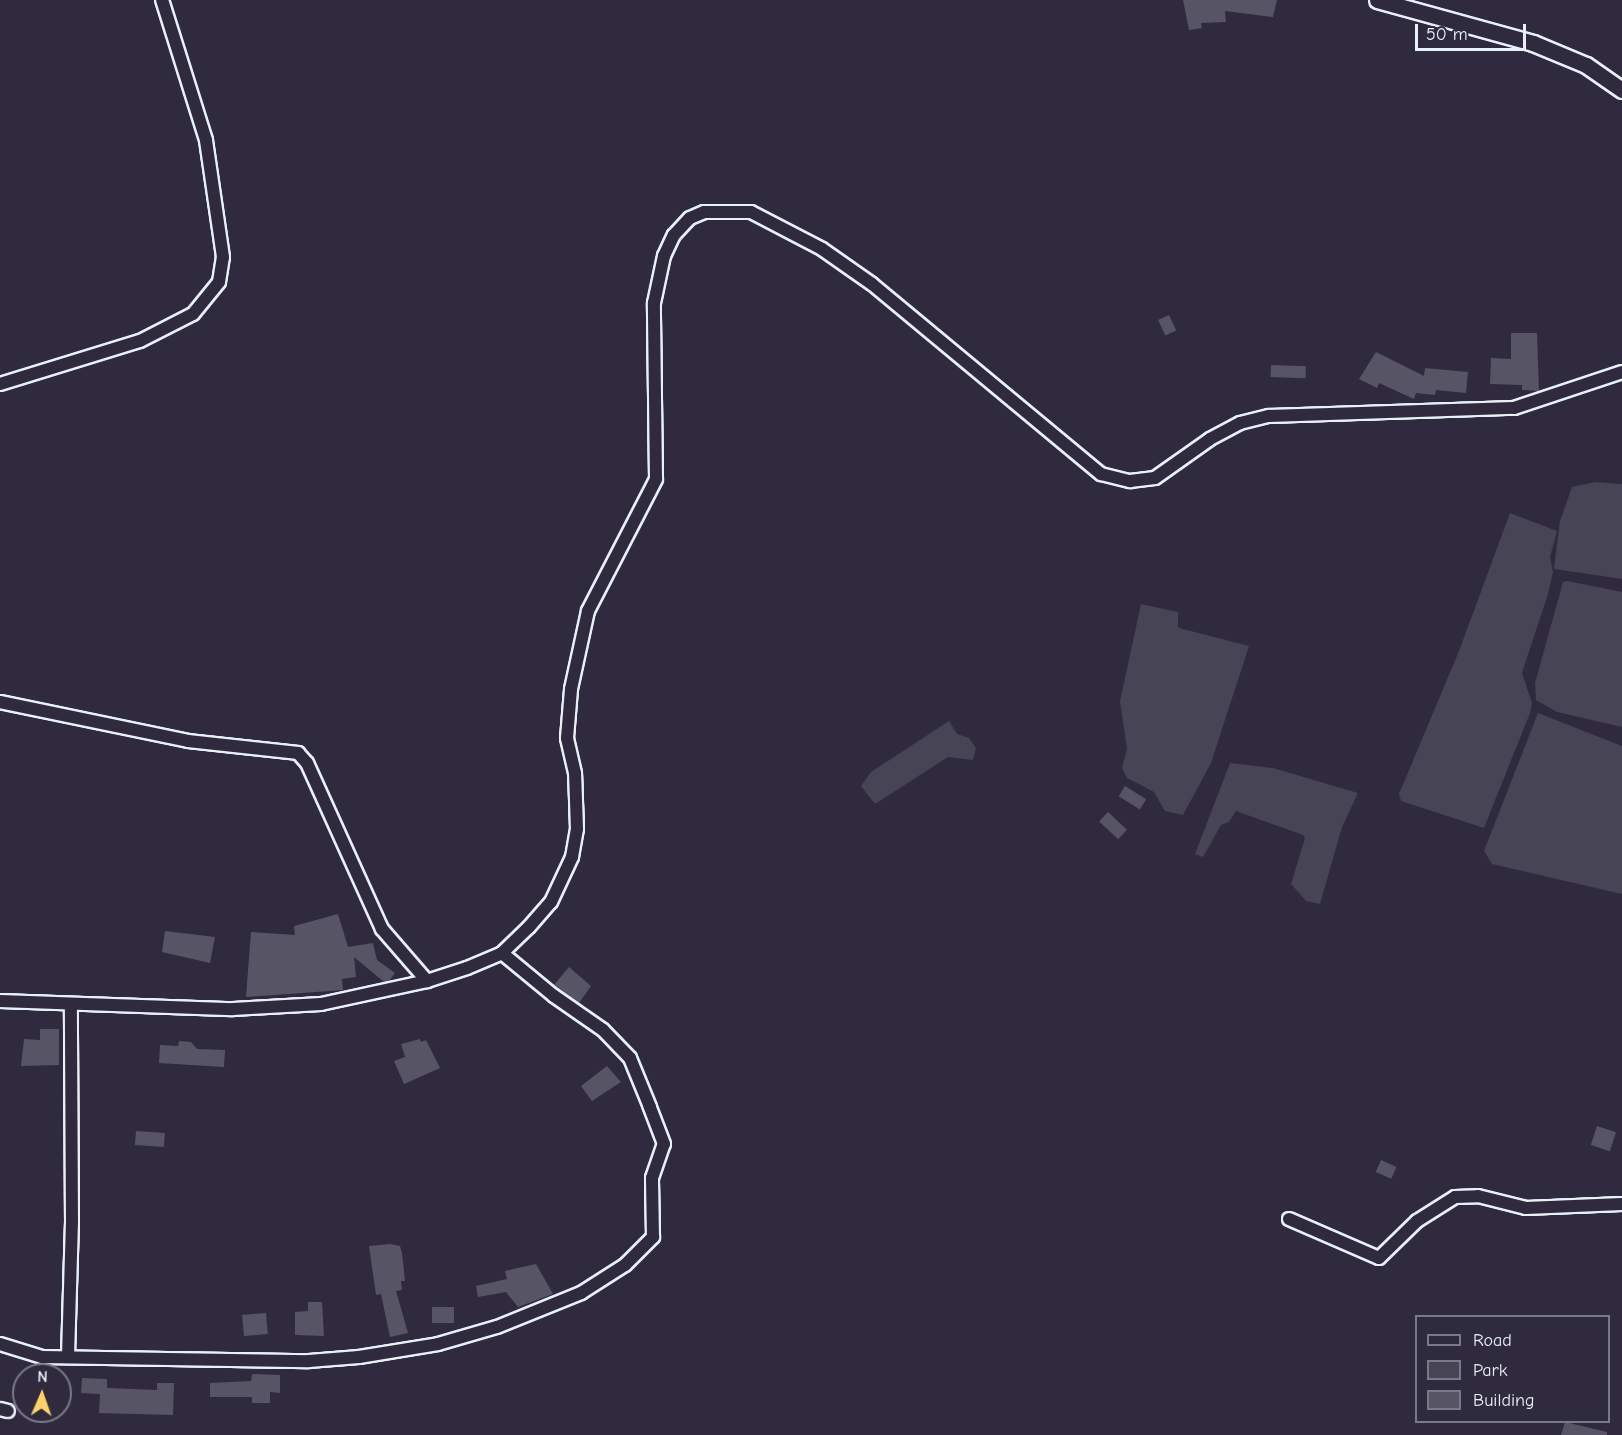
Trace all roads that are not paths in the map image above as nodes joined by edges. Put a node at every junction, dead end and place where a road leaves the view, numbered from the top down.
1 (162, 0) edge
2 (1377, 0) edge
3 (1622, 90) edge
4 (1622, 372) edge
5 (0, 384) edge
6 (0, 702) edge
7 (502, 953) junction
8 (427, 981) junction
9 (0, 1001) edge
10 (71, 1004) junction
11 (1622, 1204) edge
12 (1289, 1219) dead end
13 (0, 1344) edge
14 (68, 1356) junction

1 - 5 street
2 - 3 street
4 - 7 street
6 - 8 street
7 - 8 street
7 - 14 street
8 - 10 street
9 - 10 street
10 - 14 street
11 - 12 street
13 - 14 street

